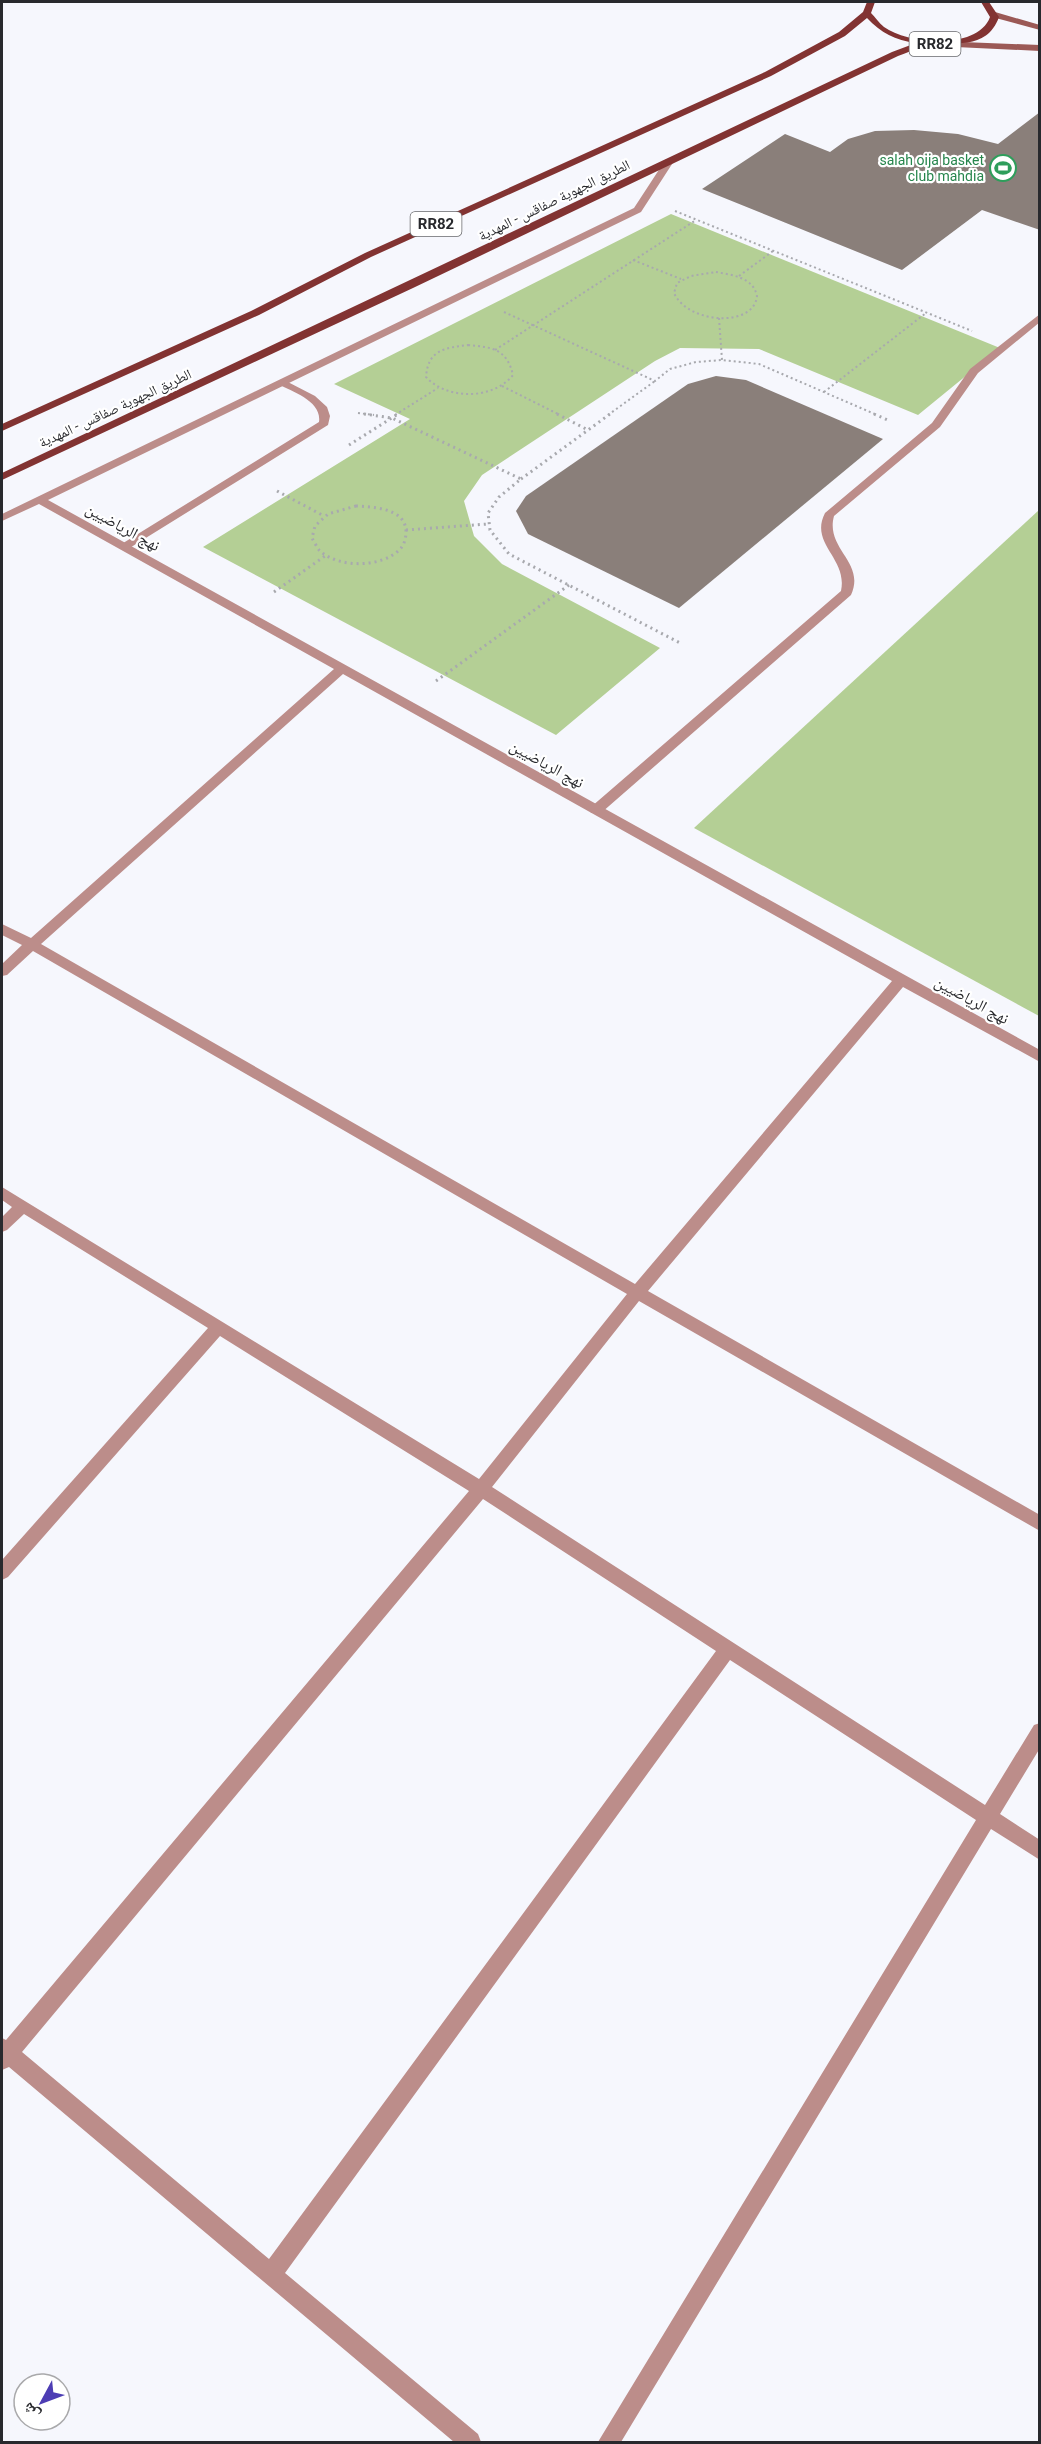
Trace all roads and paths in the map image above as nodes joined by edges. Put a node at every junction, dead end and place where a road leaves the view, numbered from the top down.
1 (871, 2) edge
2 (985, 2) edge
3 (995, 9) junction
4 (867, 14) junction
5 (1040, 28) edge
6 (925, 43) junction
7 (938, 44) junction
8 (1040, 48) edge
9 (669, 161) junction
10 (644, 199) junction
11 (696, 220) junction
12 (773, 251) junction
13 (633, 261) junction
14 (738, 276) junction
15 (682, 279) junction
16 (465, 294) junction
17 (926, 313) junction
18 (1040, 316) edge
19 (719, 318) junction
20 (533, 325) junction
21 (1006, 344) junction
22 (495, 350) junction
23 (723, 360) junction
24 (655, 381) junction
25 (282, 382) junction
26 (502, 386) junction
27 (823, 393) junction
28 (326, 417) junction
29 (2, 428) edge
30 (588, 430) junction
31 (924, 436) junction
32 (243, 473) junction
33 (2, 477) edge
34 (521, 479) junction
35 (39, 500) junction
36 (324, 516) junction
37 (2, 518) edge
38 (488, 524) junction
39 (406, 530) junction
40 (124, 547) junction
41 (325, 556) junction
42 (569, 585) junction
43 (244, 614) junction
44 (682, 644) dead end
45 (342, 669) junction
46 (436, 681) dead end
47 (596, 810) junction
48 (2, 929) edge
49 (33, 945) junction
50 (2, 971) edge
51 (901, 980) junction
52 (1040, 1057) edge
53 (2, 1193) edge
54 (21, 1207) junction
55 (2, 1226) edge
56 (638, 1291) junction
57 (218, 1328) junction
58 (481, 1489) junction
59 (1040, 1524) edge
60 (2, 1572) edge
61 (728, 1648) junction
62 (1040, 1731) edge
63 (989, 1817) junction
64 (1040, 1851) edge
65 (3, 2054) edge
66 (271, 2274) junction
67 (470, 2442) edge
68 (609, 2442) edge

1 - 4 main road
2 - 3 main road
3 - 5 main road
3 - 7 main road, RR82
4 - 6 main road, RR82
4 - 29 main road, الطريق الجهوية صفاقس - المهدية / RR82
6 - 7 main road, RR82
6 - 9 main road, الطريق الجهوية صفاقس - المهدية / RR82
7 - 8 main road
9 - 10 street
9 - 33 main road, الطريق الجهوية صفاقس - المهدية / RR82
10 - 11 path
10 - 16 street
11 - 12 path
11 - 13 path
12 - 14 path
12 - 17 path
13 - 15 path
13 - 20 path
14 - 15 path
14 - 19 path
15 - 19 path
16 - 20 path
16 - 25 street
17 - 21 path
17 - 27 path
18 - 21 street
19 - 23 path
20 - 22 path
20 - 24 path
21 - 31 street
22 - 26 path
22 - 26 path
23 - 24 path
23 - 27 path
24 - 30 path
25 - 28 street
25 - 35 street
26 - 30 path
27 - 31 path
28 - 32 street
28 - 34 path
30 - 34 path
31 - 47 street
32 - 36 path
32 - 40 street
34 - 38 path
35 - 37 street
35 - 40 street, نهج الرياضيين
36 - 39 path
36 - 41 path
38 - 39 path
38 - 42 path
39 - 41 path
40 - 43 street, نهج الرياضيين
41 - 43 path
42 - 44 path
42 - 46 path
43 - 45 street, نهج الرياضيين
45 - 47 street, نهج الرياضيين
45 - 49 street
47 - 51 street, نهج الرياضيين
48 - 49 street
49 - 50 street
49 - 56 street
51 - 52 street, نهج الرياضيين
51 - 56 street
53 - 54 street
54 - 55 street
54 - 57 street
56 - 58 street
56 - 59 street
57 - 58 street
57 - 60 street
58 - 61 street
58 - 65 street
61 - 63 street
61 - 66 street
62 - 63 street
63 - 64 street
63 - 68 street
65 - 66 street
66 - 67 street

